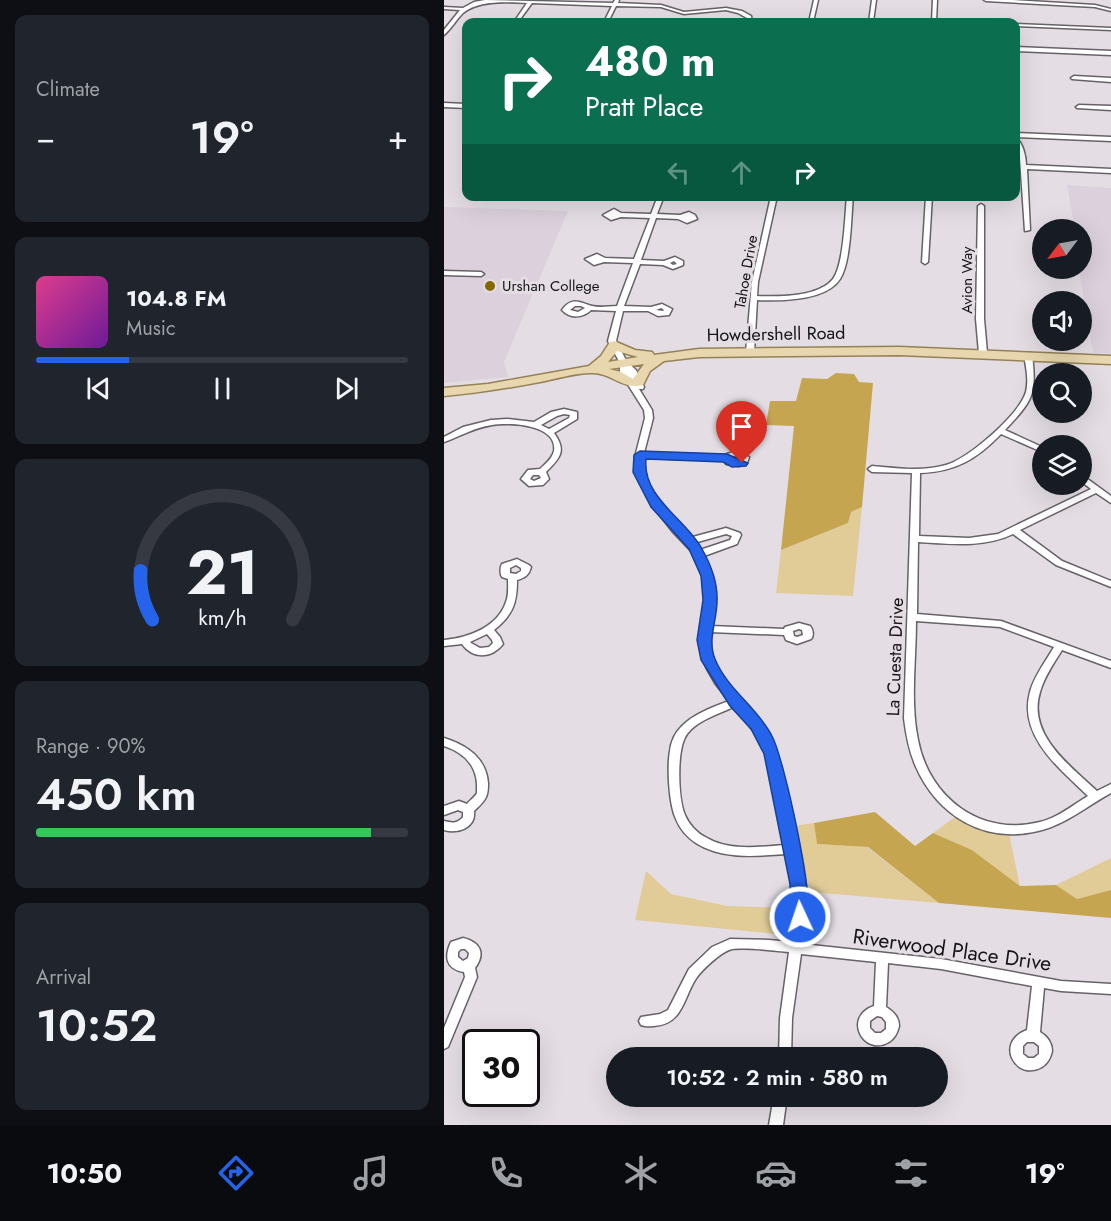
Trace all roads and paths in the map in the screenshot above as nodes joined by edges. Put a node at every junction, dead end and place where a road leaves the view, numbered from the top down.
1 (816, 0) edge
2 (874, 0) edge
3 (935, 0) edge
4 (986, 0) edge
5 (530, 1) edge
6 (616, 2) edge
7 (444, 8) edge
8 (462, 9) junction
9 (1111, 10) edge
10 (684, 13) junction
11 (519, 18) edge
12 (608, 18) edge
13 (682, 18) edge
14 (749, 18) edge
15 (812, 18) edge
16 (872, 18) edge
17 (934, 18) edge
18 (1020, 25) edge
19 (1111, 29) edge
20 (444, 33) edge
21 (1020, 49) edge
22 (1111, 53) edge
23 (1074, 78) dead end
24 (1111, 80) edge
25 (444, 105) edge
26 (462, 106) edge
27 (1079, 107) dead end
28 (1111, 108) edge
29 (1020, 135) edge
30 (1111, 139) edge
31 (1020, 147) edge
32 (1023, 167) junction
33 (1111, 171) edge
34 (659, 201) edge
35 (773, 201) edge
36 (849, 201) edge
37 (929, 201) edge
38 (981, 206) dead end
39 (620, 215) dead end
40 (653, 216) junction
41 (681, 217) dead end
42 (1027, 230) dead end
43 (603, 260) dead end
44 (636, 261) junction
45 (925, 262) dead end
46 (666, 263) dead end
47 (444, 273) edge
48 (481, 274) dead end
49 (754, 298) junction
50 (589, 308) dead end
51 (620, 308) junction
52 (652, 309) dead end
53 (614, 345) junction
54 (750, 352) junction
55 (983, 353) junction
56 (1028, 355) junction
57 (663, 357) junction
58 (1111, 360) edge
59 (624, 363) junction
60 (590, 369) junction
61 (634, 383) junction
62 (444, 392) edge
63 (536, 425) junction
64 (1000, 431) junction
65 (550, 432) junction
66 (445, 437) edge
67 (1032, 445) edge
68 (640, 455) junction
69 (727, 458) dead end
70 (872, 469) dead end
71 (542, 472) dead end
72 (916, 472) junction
73 (1092, 486) edge
74 (1096, 489) junction
75 (1111, 500) edge
76 (1013, 530) junction
77 (915, 539) junction
78 (689, 542) junction
79 (699, 555) junction
80 (513, 577) dead end
81 (1111, 584) edge
82 (911, 617) junction
83 (488, 629) junction
84 (705, 629) junction
85 (787, 632) dead end
86 (465, 640) junction
87 (444, 643) edge
88 (1060, 646) junction
89 (1111, 665) edge
90 (736, 702) junction
91 (444, 742) edge
92 (1111, 788) edge
93 (1095, 796) junction
94 (468, 810) junction
95 (444, 811) edge
96 (444, 825) edge
97 (790, 849) junction
98 (795, 948) junction
99 (882, 959) junction
100 (468, 964) dead end
101 (1038, 982) junction
102 (1111, 990) edge
103 (880, 1012) dead end
104 (645, 1021) dead end
105 (1033, 1036) dead end
106 (444, 1043) edge
107 (785, 1047) edge
108 (779, 1107) edge
109 (776, 1125) edge

1 - 15 street
2 - 16 street
3 - 17 street
4 - 9 street
5 - 6 street
5 - 8 street
5 - 11 street
6 - 10 street
6 - 12 street
7 - 8 street
8 - 20 street
10 - 13 street
10 - 14 street
18 - 19 street
21 - 22 street
23 - 24 street
25 - 26 street
27 - 28 street
29 - 30 street
31 - 32 street
32 - 33 street
32 - 42 street
34 - 40 street
35 - 49 street, Tahoe Drive
36 - 49 street
37 - 45 street
38 - 55 street, Avion Way
39 - 40 street
40 - 41 street
40 - 44 street
43 - 44 street
44 - 46 street
44 - 51 street
47 - 48 street
49 - 54 street, Tahoe Drive
50 - 51 street
51 - 52 street
51 - 53 street
53 - 57 main road
53 - 59 street
53 - 60 main road
54 - 55 main road, Howdershell Road
54 - 57 main road, Howdershell Road
55 - 56 main road, Howdershell Road
56 - 58 main road, Howdershell Road
56 - 64 street
57 - 59 main road, Howdershell Road
57 - 61 main road
59 - 60 main road, Howdershell Road
59 - 61 street
60 - 61 main road
60 - 62 main road, Howdershell Road
61 - 68 street
63 - 65 street
63 - 65 street
63 - 66 street
64 - 67 street
64 - 72 street
65 - 71 street
68 - 69 street
68 - 78 street
70 - 72 street
72 - 77 street, La Cuesta Drive
73 - 74 street
74 - 75 street
74 - 76 street
76 - 77 street
76 - 81 street
77 - 82 street, La Cuesta Drive
78 - 79 street
78 - 79 street
79 - 84 street
80 - 83 street
82 - 88 street
82 - 93 street, La Cuesta Drive
83 - 86 street
83 - 86 street
84 - 85 street
84 - 90 street
86 - 87 street
88 - 89 street
88 - 93 street
90 - 97 street
90 - 97 street
91 - 94 street
92 - 93 street, La Cuesta Drive
94 - 95 street
94 - 96 street
97 - 98 street
98 - 99 street, Riverwood Place Drive
98 - 104 street, Riverwood Place Drive
98 - 107 street
99 - 101 street, Riverwood Place Drive
99 - 103 street
100 - 106 street
101 - 102 street, Riverwood Place Drive
101 - 105 street
108 - 109 street

